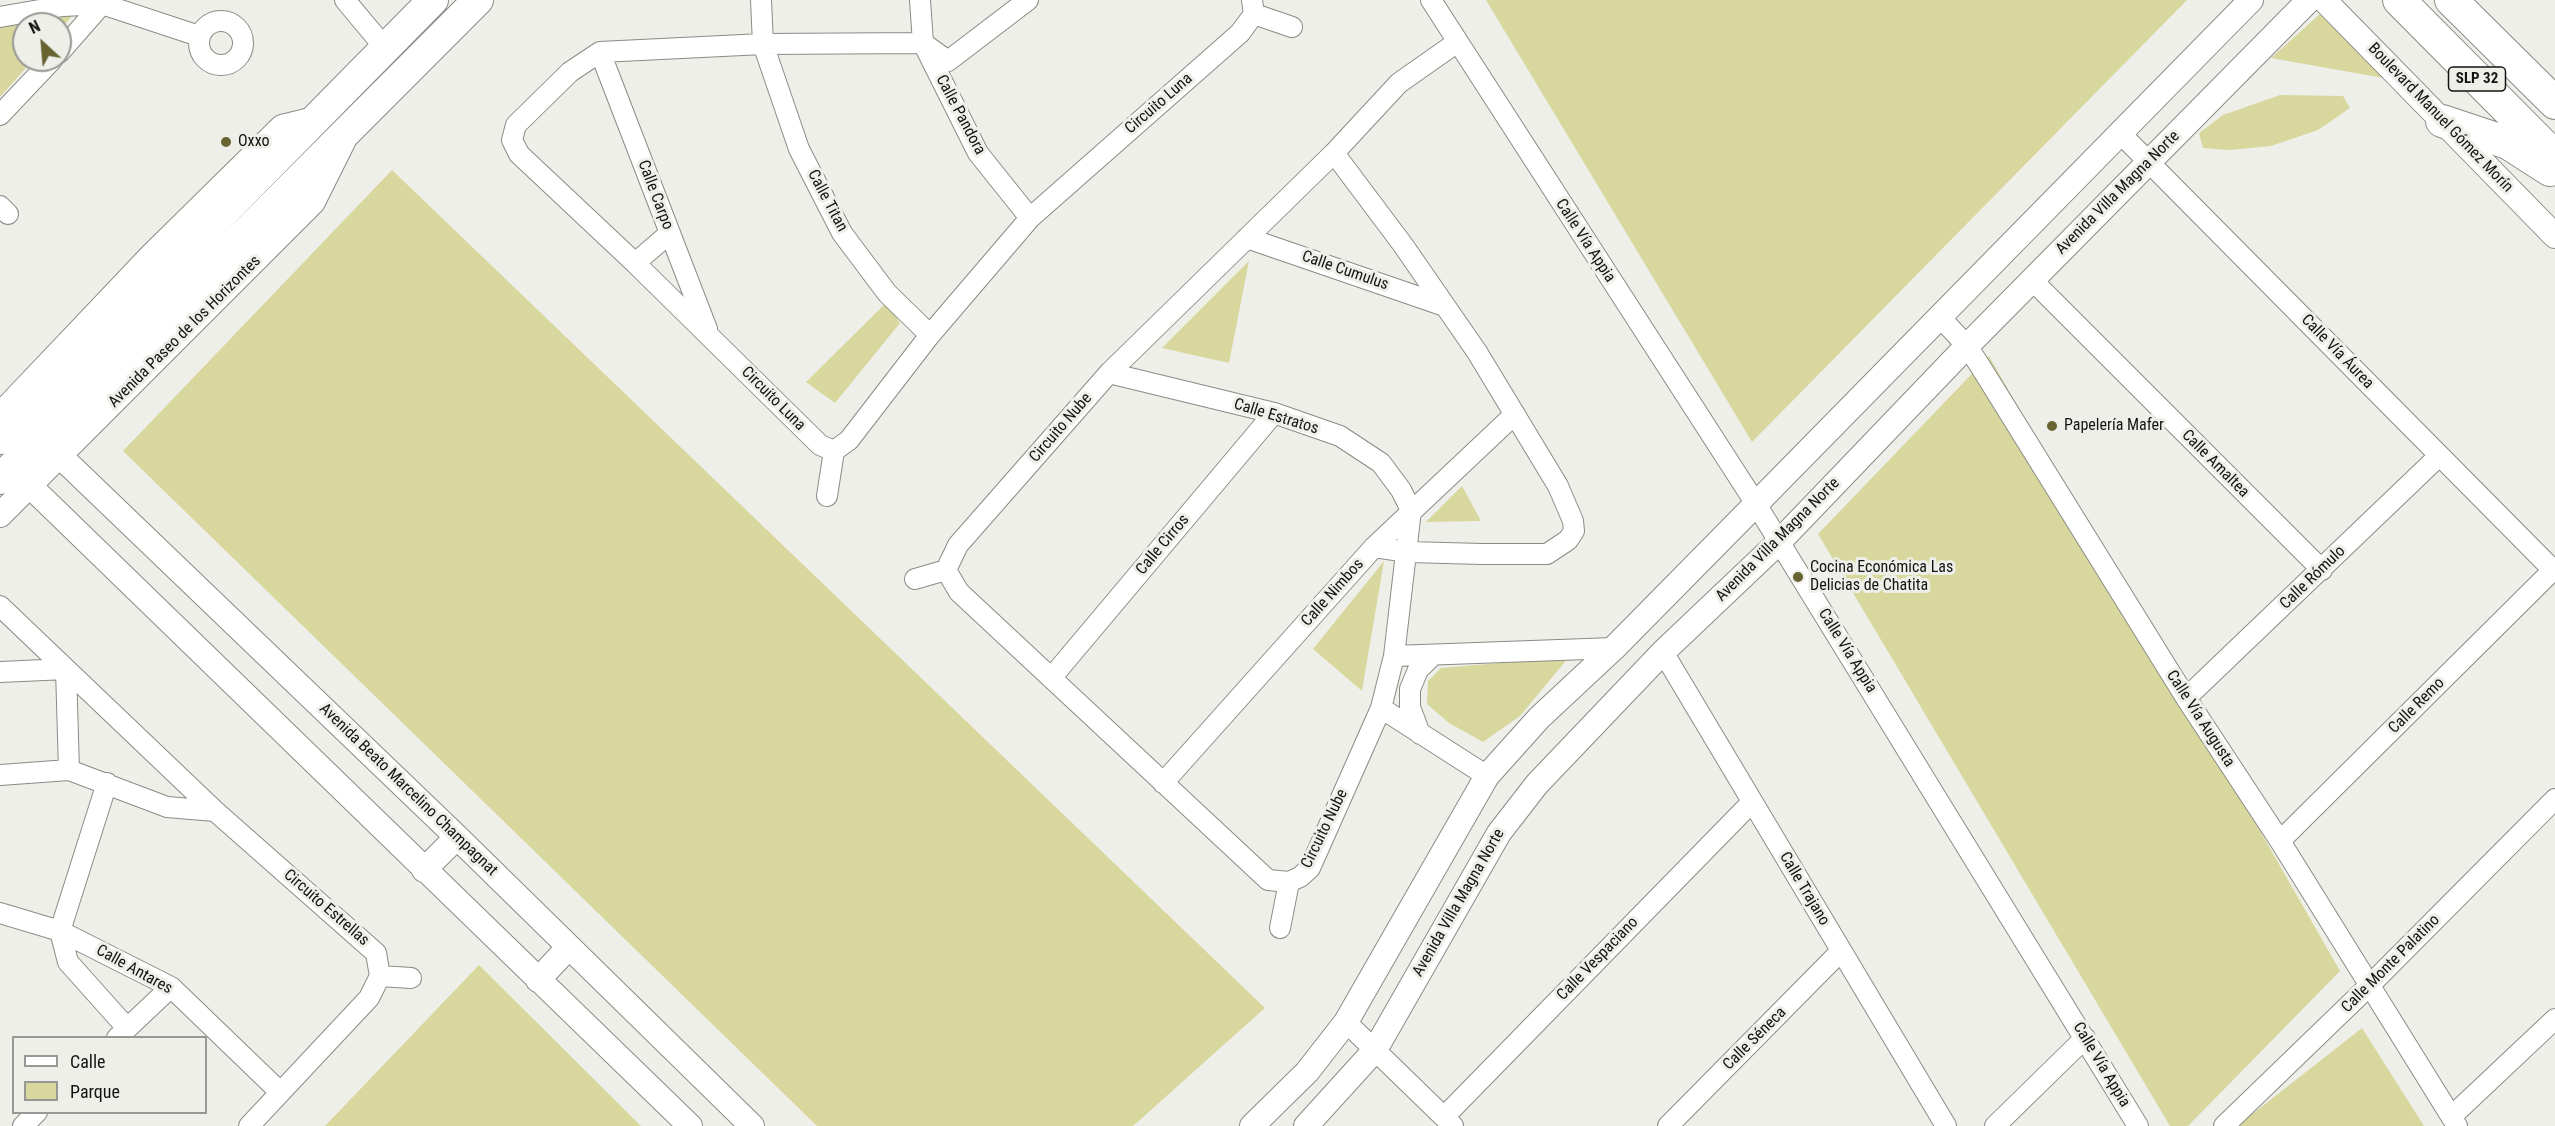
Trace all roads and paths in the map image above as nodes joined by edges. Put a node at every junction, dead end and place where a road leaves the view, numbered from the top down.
1 (345, 0) edge
2 (478, 0) edge
3 (761, 0) edge
4 (920, 0) edge
5 (1028, 0) edge
6 (1431, 0) edge
7 (2252, 0) edge
8 (2309, 0) edge
9 (2325, 0) edge
10 (2399, 0) edge
11 (2436, 0) edge
12 (2451, 0) edge
13 (425, 2) edge
14 (102, 4) junction
15 (1253, 7) edge
16 (0, 17) edge
17 (1292, 27) dead end
18 (199, 36) dead end
19 (72, 38) edge
20 (923, 43) junction
21 (1456, 43) junction
22 (763, 44) junction
23 (385, 48) junction
24 (600, 52) junction
25 (2510, 55) junction
26 (41, 72) edge
27 (2555, 102) edge
28 (0, 115) edge
29 (315, 119) junction
30 (2442, 121) junction
31 (2119, 132) junction
32 (348, 133) junction
33 (1334, 153) junction
34 (2555, 157) edge
35 (2150, 162) junction
36 (2555, 173) edge
37 (1030, 218) junction
38 (670, 233) junction
39 (2555, 236) edge
40 (1247, 238) junction
41 (635, 263) junction
42 (2032, 280) junction
43 (1443, 305) junction
44 (1939, 316) junction
45 (930, 335) junction
46 (711, 338) junction
47 (1967, 346) junction
48 (1109, 373) junction
49 (1274, 413) junction
50 (1515, 414) junction
51 (0, 415) edge
52 (0, 439) edge
53 (834, 451) junction
54 (2439, 456) junction
55 (61, 457) junction
56 (0, 479) edge
57 (30, 486) junction
58 (826, 496) dead end
59 (1756, 504) junction
60 (1411, 510) junction
61 (0, 516) edge
62 (1780, 541) junction
63 (1374, 548) junction
64 (1408, 552) junction
65 (946, 570) junction
66 (2322, 570) junction
67 (2554, 571) edge
68 (915, 579) dead end
69 (0, 606) edge
70 (1614, 648) junction
71 (1663, 652) junction
72 (1433, 655) junction
73 (1394, 656) junction
74 (66, 669) junction
75 (0, 672) edge
76 (1052, 677) junction
77 (2186, 698) junction
78 (1381, 708) junction
79 (1420, 734) junction
80 (69, 770) junction
81 (0, 774) edge
82 (1487, 776) junction
83 (107, 783) junction
84 (1163, 783) junction
85 (2555, 799) edge
86 (1752, 802) junction
87 (215, 811) junction
88 (457, 837) junction
89 (2280, 841) junction
90 (424, 870) junction
91 (1289, 882) junction
92 (0, 913) edge
93 (1280, 928) dead end
94 (60, 931) junction
95 (568, 948) junction
96 (1841, 951) junction
97 (380, 976) junction
98 (411, 978) dead end
99 (538, 980) junction
100 (2370, 985) junction
101 (171, 987) junction
102 (2555, 1019) edge
103 (1346, 1022) junction
104 (122, 1033) edge
105 (2085, 1038) junction
106 (1375, 1050) junction
107 (280, 1092) junction
108 (36, 1114) edge
109 (2454, 1121) edge
110 (1449, 1122) edge
111 (1676, 1124) edge
112 (22, 1126) edge
113 (249, 1126) edge
114 (690, 1126) edge
115 (752, 1126) edge
116 (1252, 1126) edge
117 (1306, 1126) edge
118 (1946, 1126) edge
119 (1995, 1126) edge
120 (2138, 1126) edge
121 (2224, 1126) edge

1 - 23 street
2 - 32 main road, Avenida Paseo de los Horizontes
3 - 22 street
4 - 20 street, Calle Pandora
5 - 20 street
6 - 21 street, Calle Vía Appia
7 - 31 street
8 - 35 street, Avenida Villa Magna Norte
9 - 30 street, Boulevard Manuel Gómez Morín
10 - 34 highway, SLP 32
11 - 25 highway
12 - 25 highway, SLP 32
13 - 23 main road
14 - 16 street
14 - 18 street
14 - 19 street
15 - 17 street
15 - 37 street, Circuito Luna
20 - 22 street
20 - 37 street, Calle Pandora
21 - 33 street, Circuito Nube
21 - 59 street, Calle Vía Appia
22 - 24 street
22 - 45 street, Calle Titan
23 - 29 main road
24 - 38 street, Calle Carpo
24 - 41 street, Circuito Luna
25 - 27 highway, SLP 32
26 - 28 street
29 - 51 street
29 - 52 main road
30 - 36 highway
30 - 39 street, Boulevard Manuel Gómez Morín
31 - 35 street, Calle Vía Áurea
31 - 44 street
32 - 55 street, Avenida Paseo de los Horizontes
32 - 56 main road, Avenida Paseo de los Horizontes
33 - 40 street, Circuito Nube
33 - 43 street
35 - 42 street, Avenida Villa Magna Norte
35 - 54 street, Calle Vía Áurea
37 - 45 street, Circuito Luna
38 - 41 street
38 - 46 street, Calle Carpo
40 - 43 street, Calle Cumulus
40 - 48 street, Circuito Nube
41 - 46 street, Circuito Luna
42 - 47 street, Avenida Villa Magna Norte
42 - 66 street, Calle Amaltea
43 - 50 street
44 - 47 street, Calle Vía Augusta
44 - 59 street
45 - 53 street, Circuito Luna
46 - 53 street, Circuito Luna
47 - 62 street, Avenida Villa Magna Norte
47 - 77 street, Calle Vía Augusta
48 - 49 street, Calle Estratos
48 - 65 street, Circuito Nube
49 - 60 street, Calle Estratos
49 - 76 street, Calle Cirros
50 - 60 street, Calle Nimbos
50 - 64 street
53 - 58 street
54 - 66 street, Calle Rómulo
54 - 67 street, Calle Vía Áurea
55 - 57 street, Avenida Paseo de los Horizontes
55 - 88 street, Avenida Beato Marcelino Champagnat
57 - 61 street, Avenida Paseo de los Horizontes
57 - 90 street
59 - 62 street, Calle Vía Appia
59 - 70 street
60 - 63 street, Calle Nimbos
60 - 64 street, Circuito Nube
62 - 71 street, Avenida Villa Magna Norte
62 - 105 street, Calle Vía Appia
63 - 64 street
63 - 84 street, Calle Nimbos
64 - 73 street, Circuito Nube
65 - 68 street
65 - 76 street, Circuito Nube
66 - 77 street, Calle Rómulo
67 - 89 street, Calle Remo
69 - 74 street, Circuito Estrellas
70 - 72 street
70 - 82 street
71 - 86 street, Calle Trajano
71 - 106 street, Avenida Villa Magna Norte
72 - 73 street
72 - 79 street
73 - 78 street, Circuito Nube
74 - 75 street
74 - 80 street
74 - 87 street, Circuito Estrellas
76 - 84 street, Circuito Nube
77 - 89 street, Calle Vía Augusta
78 - 79 street
78 - 91 street, Circuito Nube
79 - 82 street
80 - 81 street
80 - 83 street
82 - 103 street
83 - 87 street
83 - 94 street
84 - 91 street, Circuito Nube
85 - 100 street, Calle Monte Palatino
86 - 96 street, Calle Trajano
86 - 110 street, Calle Vespaciano
87 - 97 street, Circuito Estrellas
88 - 90 street
88 - 95 street, Avenida Beato Marcelino Champagnat
89 - 100 street, Calle Vía Augusta
90 - 99 street
91 - 93 street
92 - 94 street, Calle Antares
94 - 101 street, Calle Antares
94 - 104 street, Calle Antares
95 - 99 street
95 - 115 street, Avenida Beato Marcelino Champagnat
96 - 111 street, Calle Séneca
96 - 118 street, Calle Trajano
97 - 98 street
97 - 107 street
99 - 114 street
100 - 109 street, Calle Vía Augusta
100 - 121 street, Calle Monte Palatino
101 - 104 street
101 - 107 street, Calle Antares
102 - 109 street
103 - 106 street
103 - 116 street
105 - 119 street
105 - 120 street, Calle Vía Appia
106 - 110 street
106 - 117 street, Avenida Villa Magna Norte
107 - 113 street
108 - 112 street

